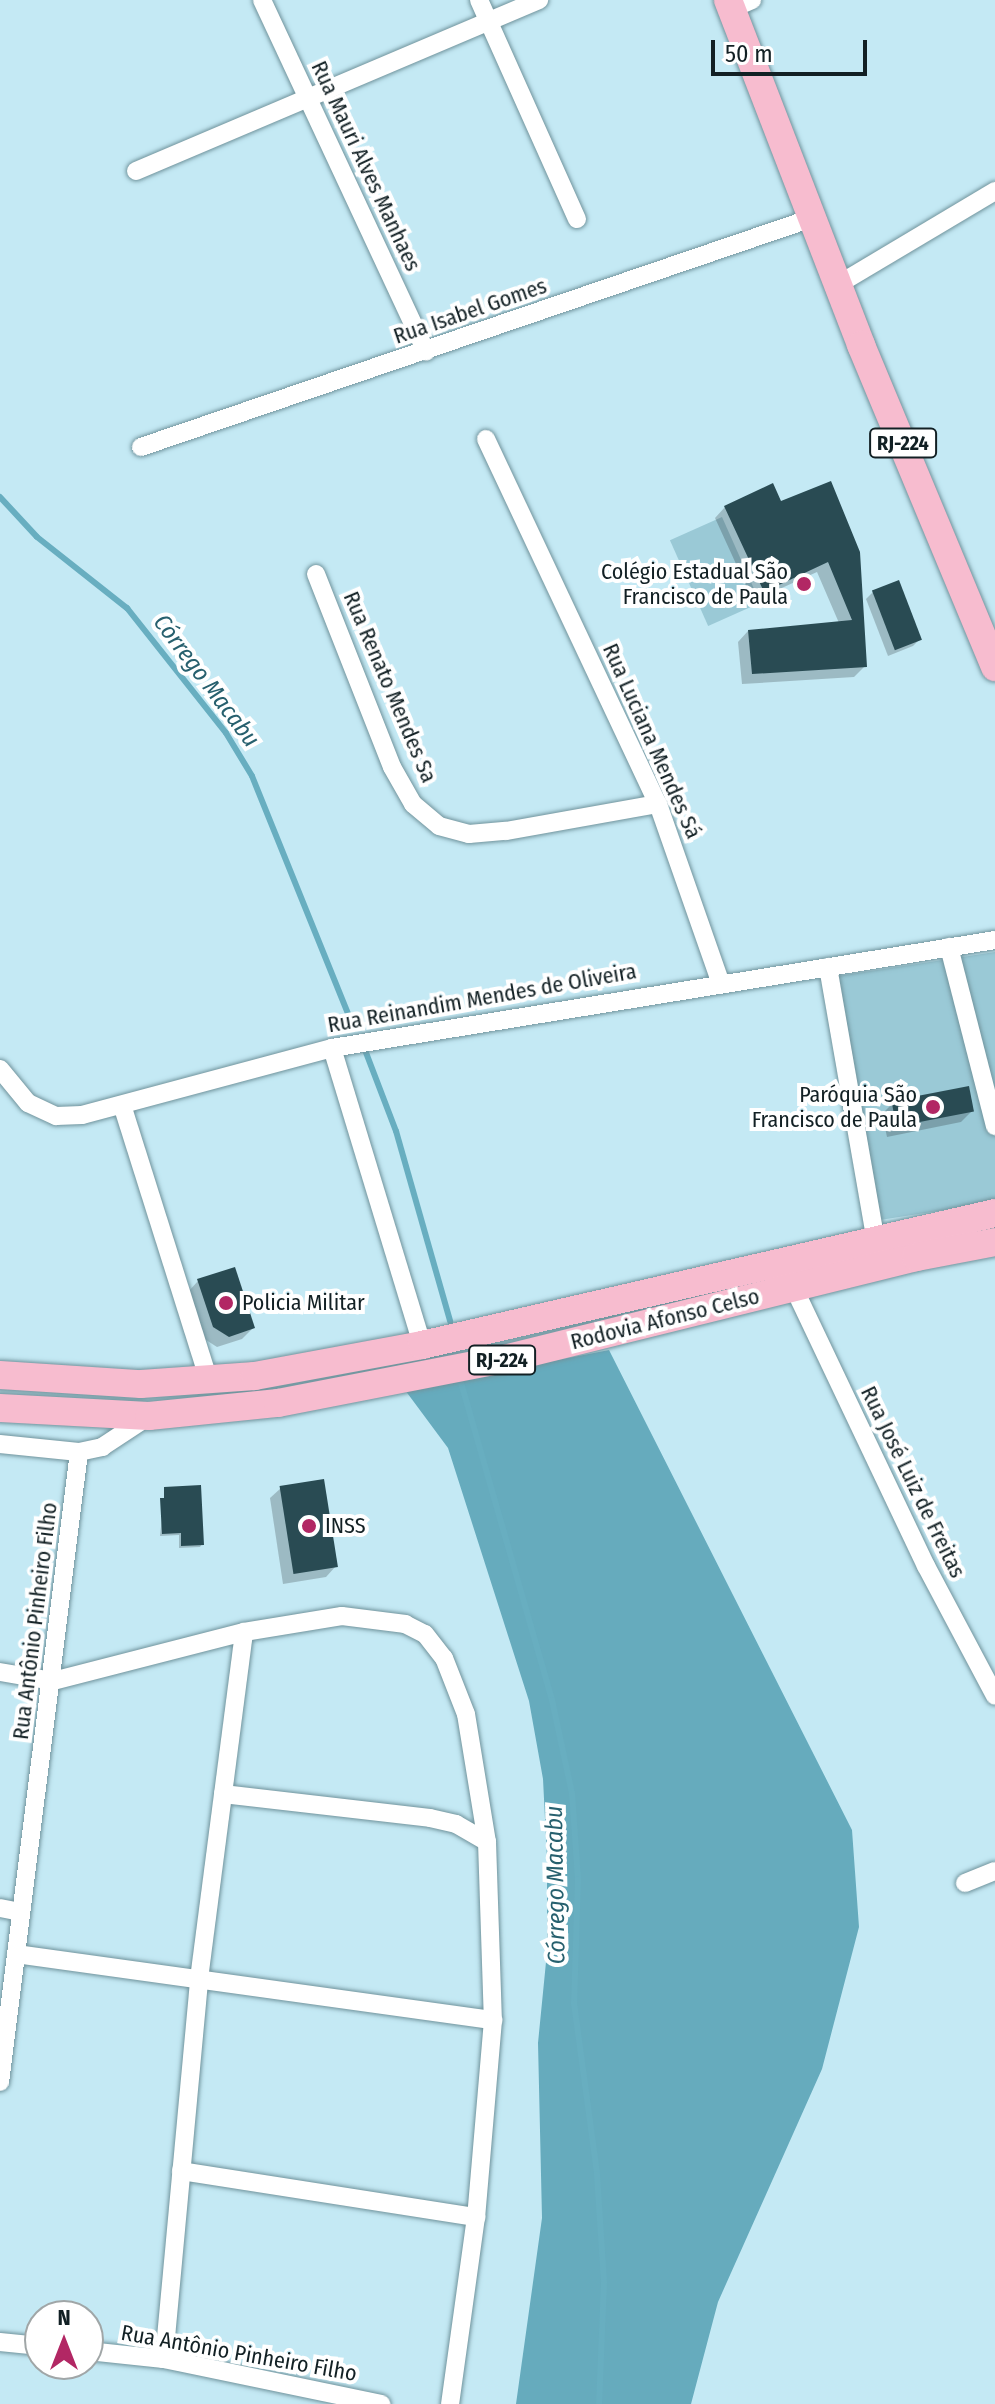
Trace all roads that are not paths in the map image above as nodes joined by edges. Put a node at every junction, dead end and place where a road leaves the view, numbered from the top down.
1 (262, 0) edge
2 (479, 0) edge
3 (539, 0) edge
4 (737, 3) edge
5 (491, 21) junction
6 (309, 101) junction
7 (136, 171) dead end
8 (995, 191) edge
9 (812, 218) junction
10 (577, 219) dead end
11 (839, 284) junction
12 (426, 352) junction
13 (486, 439) dead end
14 (141, 447) dead end
15 (316, 574) dead end
16 (987, 623) edge
17 (995, 667) edge
18 (658, 804) junction
19 (995, 940) edge
20 (949, 947) junction
21 (828, 967) junction
22 (720, 981) junction
23 (332, 1048) junction
24 (0, 1069) edge
25 (123, 1108) junction
26 (995, 1126) edge
27 (995, 1213) edge
28 (876, 1242) junction
29 (995, 1242) edge
30 (793, 1286) junction
31 (422, 1345) junction
32 (0, 1375) edge
33 (209, 1380) junction
34 (0, 1408) edge
35 (149, 1416) junction
36 (0, 1444) edge
37 (79, 1452) junction
38 (244, 1632) junction
39 (0, 1672) edge
40 (53, 1681) junction
41 (995, 1696) edge
42 (223, 1794) junction
43 (487, 1842) junction
44 (995, 1871) edge
45 (965, 1883) dead end
46 (0, 1908) edge
47 (21, 1912) junction
48 (16, 1954) junction
49 (199, 1979) junction
50 (493, 2020) junction
51 (0, 2082) edge
52 (181, 2171) junction
53 (476, 2217) junction
54 (0, 2342) edge
55 (24, 2344) edge
56 (104, 2353) edge
57 (164, 2359) junction
58 (381, 2404) edge
59 (450, 2404) edge

1 - 6 street, Rua Mauri Alves Manhaes
2 - 5 street
3 - 5 street
4 - 9 main road, RJ-224
5 - 6 street
5 - 10 street
6 - 7 street
6 - 12 street, Rua Mauri Alves Manhaes
8 - 11 street
9 - 11 main road, RJ-224
9 - 12 street, Rua Isabel Gomes
11 - 16 main road, RJ-224
12 - 14 street, Rua Isabel Gomes
13 - 18 street, Rua Luciana Mendes Sá
15 - 18 street, Rua Renato Mendes Sa
16 - 17 main road, RJ-224
18 - 22 street, Rua Luciana Mendes Sá
19 - 20 street, Rua Reinandim Mendes de Oliveira
20 - 21 street, Rua Reinandim Mendes de Oliveira
20 - 26 street
21 - 22 street, Rua Reinandim Mendes de Oliveira
21 - 28 street
22 - 23 street, Rua Reinandim Mendes de Oliveira
23 - 25 street, Rua Reinandim Mendes de Oliveira
23 - 31 street
24 - 25 street, Rua Reinandim Mendes de Oliveira
25 - 33 street
27 - 28 main road, Rodovia Afonso Celso / RJ-224
28 - 31 main road, Rodovia Afonso Celso / RJ-224
29 - 30 main road, Rodovia Afonso Celso / RJ-224
30 - 35 main road, Rodovia Afonso Celso / RJ-224
30 - 41 street, Rua José Luiz de Freitas
31 - 33 main road, Rodovia Afonso Celso / RJ-224
32 - 33 main road, Rodovia Afonso Celso / RJ-224
34 - 35 main road, Rodovia Afonso Celso / RJ-224
35 - 37 street
36 - 37 street
37 - 40 street, Rua Antônio Pinheiro Filho
38 - 40 street
38 - 42 street
38 - 43 street
39 - 40 street
40 - 47 street, Rua Antônio Pinheiro Filho
42 - 43 street
42 - 49 street
43 - 50 street
44 - 45 street
46 - 47 street
47 - 48 street, Rua Antônio Pinheiro Filho
48 - 49 street
48 - 51 street, Rua Antônio Pinheiro Filho
49 - 50 street
49 - 52 street
50 - 53 street
52 - 53 street
52 - 57 street
53 - 59 street
54 - 55 street
56 - 57 street, Rua Antônio Pinheiro Filho
57 - 58 street, Rua Antônio Pinheiro Filho

